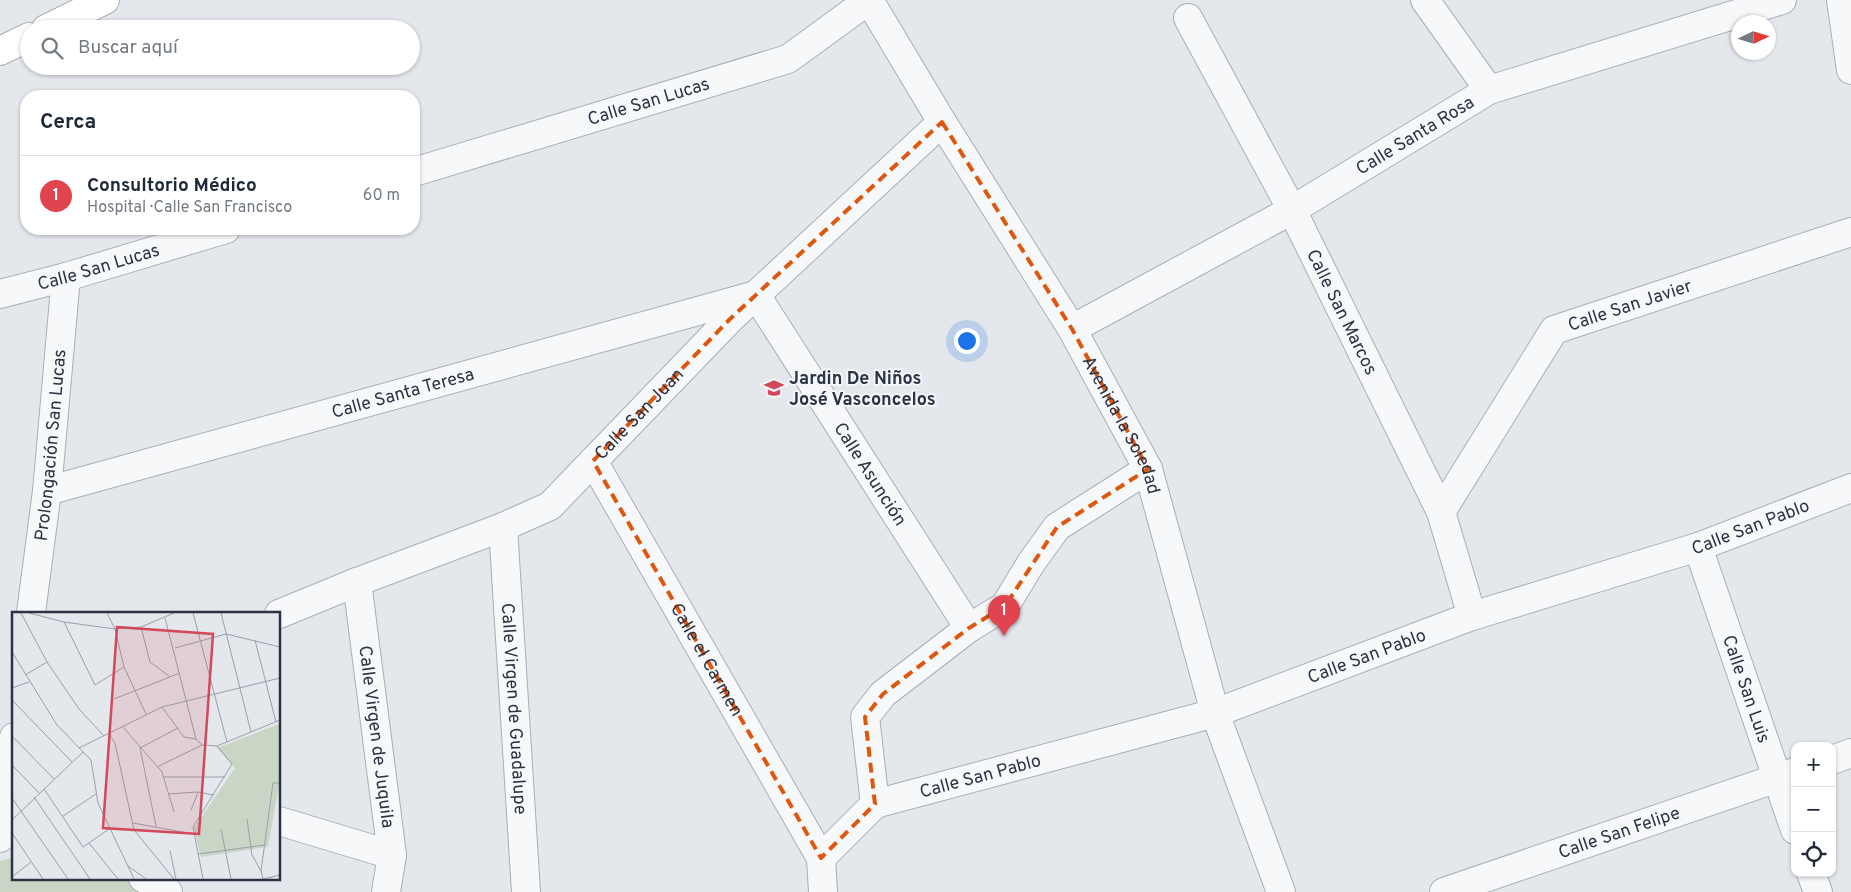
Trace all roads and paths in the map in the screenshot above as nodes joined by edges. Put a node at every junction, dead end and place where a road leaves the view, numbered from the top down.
1 (105, 0) edge
2 (869, 0) edge
3 (1425, 0) edge
4 (1782, 0) edge
5 (1841, 0) edge
6 (1188, 18) dead end
7 (64, 20) edge
8 (20, 41) edge
9 (0, 51) edge
10 (1851, 70) edge
11 (1489, 90) junction
12 (942, 122) junction
13 (420, 170) edge
14 (1292, 210) junction
15 (1851, 232) edge
16 (206, 235) edge
17 (66, 277) junction
18 (0, 294) edge
19 (756, 295) junction
20 (1072, 329) junction
21 (593, 461) junction
22 (1148, 469) junction
23 (1851, 488) edge
24 (47, 491) junction
25 (1441, 512) junction
26 (504, 527) junction
27 (1698, 547) junction
28 (357, 582) junction
29 (31, 612) edge
30 (280, 614) edge
31 (1472, 616) junction
32 (968, 628) junction
33 (1215, 713) junction
34 (12, 752) edge
35 (1851, 753) edge
36 (1836, 759) edge
37 (1785, 776) edge
38 (875, 804) junction
39 (1791, 808) edge
40 (280, 821) edge
41 (0, 839) edge
42 (392, 855) junction
43 (821, 858) junction
44 (1812, 877) edge
45 (147, 880) edge
46 (168, 892) edge
47 (386, 892) edge
48 (526, 892) edge
49 (823, 892) edge
50 (1280, 892) edge
51 (1444, 892) edge
52 (1818, 892) edge

1 - 7 main road
2 - 12 street, Avenida la Soledad
2 - 13 street, Calle San Lucas
3 - 11 street
4 - 11 street, Calle Santa Rosa
5 - 10 street
6 - 14 street, Calle San Marcos
8 - 9 main road
11 - 14 street, Calle Santa Rosa
12 - 19 street, Calle San Juan
12 - 20 street, Avenida la Soledad
14 - 20 street, Calle Santa Rosa
14 - 25 street, Calle San Marcos
15 - 25 street, Calle San Javier
16 - 17 street, Calle San Lucas
17 - 18 street, Calle San Lucas
17 - 24 street, Prolongación San Lucas
19 - 21 street, Calle San Juan
19 - 24 street, Calle Santa Teresa
19 - 32 street, Calle Asunción
20 - 22 street, Avenida la Soledad
21 - 26 street, Calle San Juan
21 - 43 street, Calle el Carmen
22 - 32 street
22 - 33 street, Avenida la Soledad
23 - 27 street, Calle San Pablo
24 - 29 street, Prolongación San Lucas
25 - 31 street, Calle San Marcos
26 - 28 street, Calle San Juan
26 - 48 street, Calle Virgen de Guadalupe
27 - 31 street, Calle San Pablo
27 - 37 street, Calle San Luis
28 - 30 street, Calle San Juan
28 - 42 street, Calle Virgen de Juquila
31 - 33 street, Calle San Pablo
32 - 38 street
33 - 38 street, Calle San Pablo
33 - 50 street, Avenida la Soledad
34 - 41 street
35 - 36 street
37 - 39 street, Calle San Luis
37 - 51 street, Calle San Felipe
38 - 43 street
40 - 42 street
42 - 47 street, Calle Virgen de Juquila
43 - 49 street
44 - 52 street
45 - 46 street

